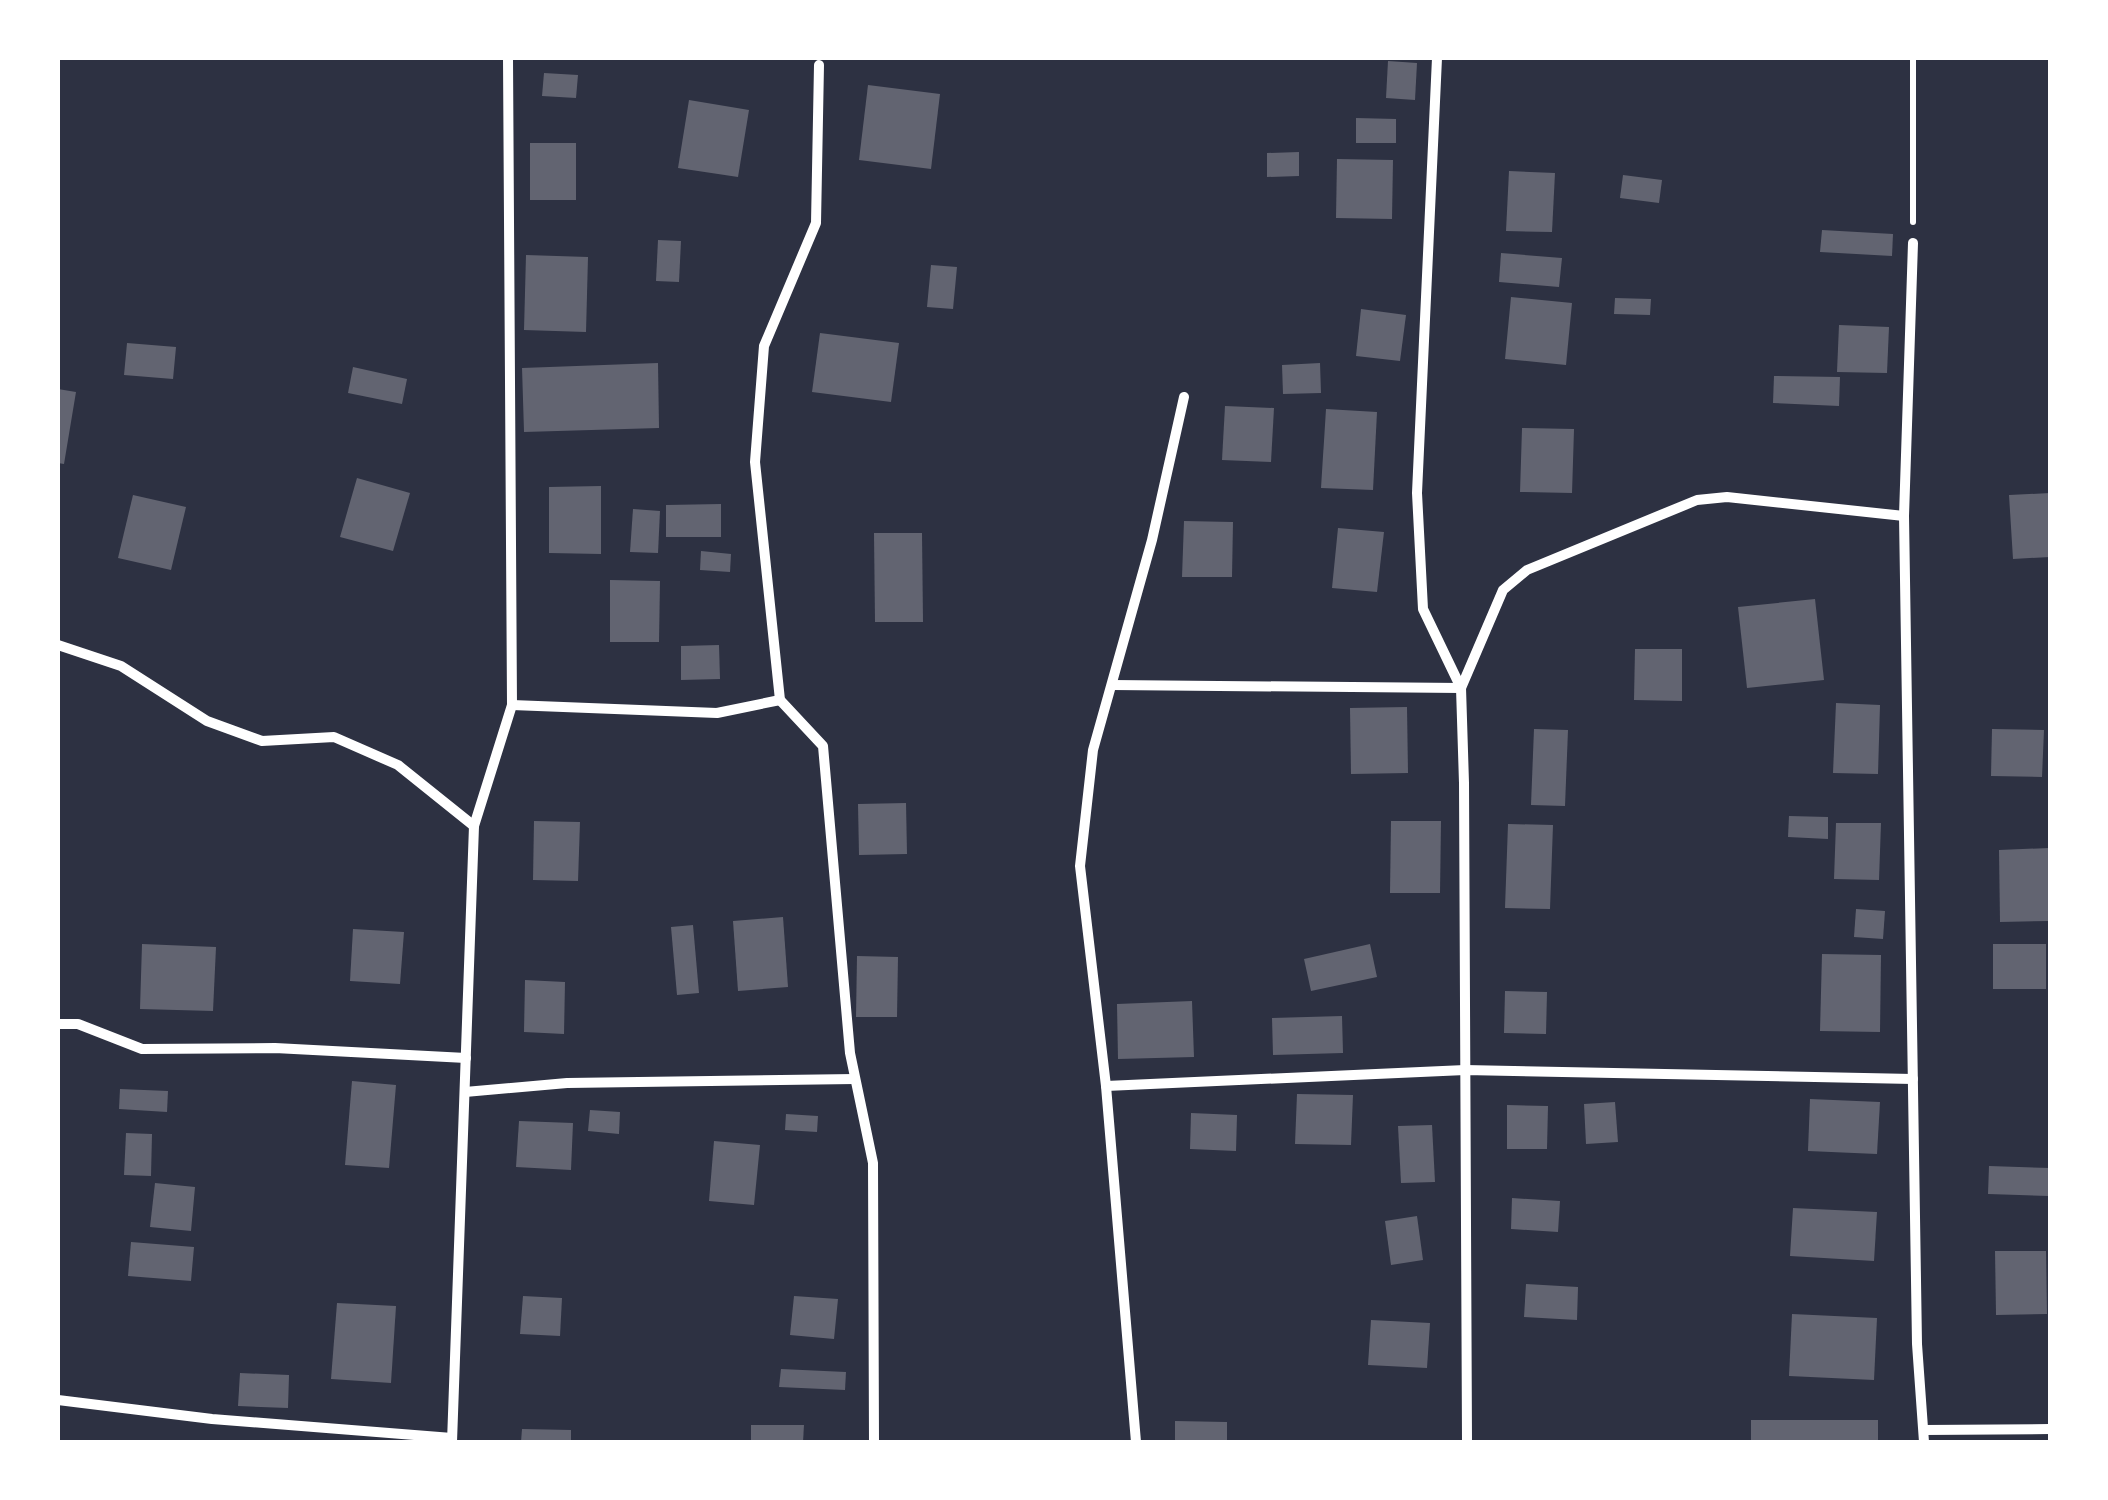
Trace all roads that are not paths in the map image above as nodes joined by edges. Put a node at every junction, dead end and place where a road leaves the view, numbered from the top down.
1 (508, 58) edge
2 (1437, 58) edge
3 (818, 65) dead end
4 (1913, 243) road end
5 (1184, 397) dead end
6 (1904, 516) junction
7 (58, 645) edge
8 (1112, 685) junction
9 (1461, 688) junction
10 (780, 700) junction
11 (512, 705) junction
12 (474, 826) junction
13 (58, 1024) edge
14 (466, 1058) junction
15 (1465, 1070) junction
16 (855, 1079) junction
17 (1913, 1079) junction
18 (1106, 1086) junction
19 (465, 1092) junction
20 (58, 1400) edge
21 (2050, 1429) edge
22 (1924, 1430) junction
23 (452, 1440) edge
24 (874, 1442) edge
25 (1136, 1442) edge
26 (1467, 1442) edge
27 (1924, 1442) edge

1 - 11 street
2 - 9 street
3 - 10 street
4 - 6 street
5 - 8 street
6 - 9 street
6 - 17 street
7 - 12 street
8 - 9 street
8 - 18 street
9 - 15 street
10 - 11 street
10 - 16 street
11 - 12 street
12 - 14 street
13 - 14 street
14 - 19 street
15 - 17 street
15 - 18 street
15 - 26 street
16 - 19 street
16 - 24 street
17 - 22 street
18 - 25 street
19 - 23 street
20 - 23 street
21 - 22 street
22 - 27 street

